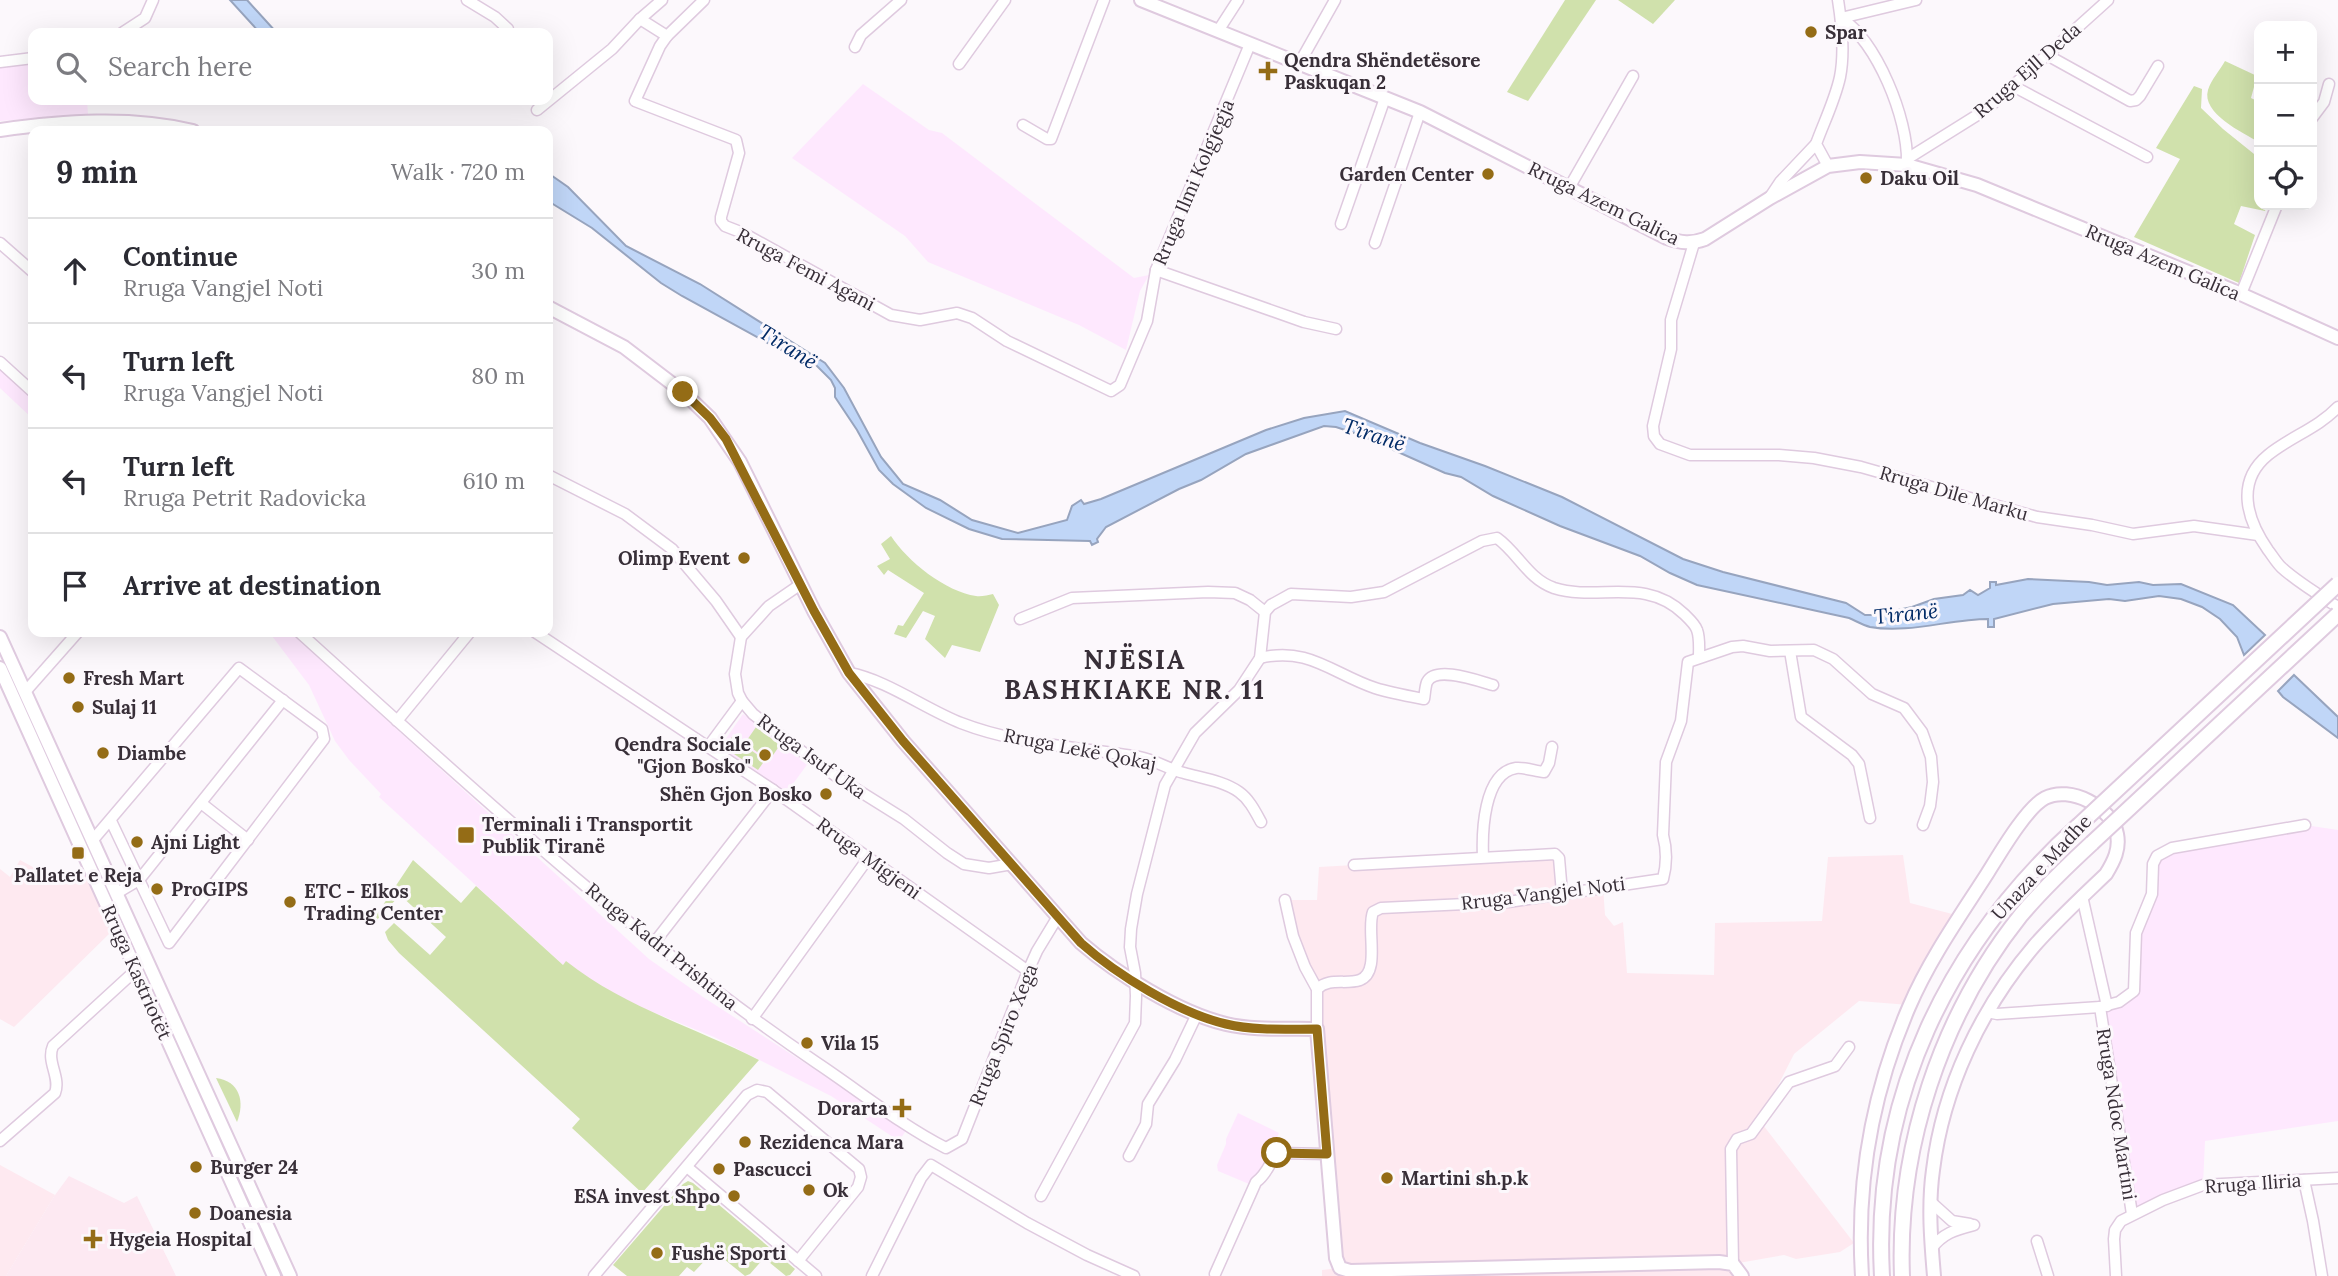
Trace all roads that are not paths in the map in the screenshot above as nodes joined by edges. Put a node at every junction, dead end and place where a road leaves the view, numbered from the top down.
1 (153, 0) edge
2 (467, 0) edge
3 (662, 0) edge
4 (704, 0) edge
5 (901, 0) edge
6 (1005, 0) edge
7 (1104, 0) edge
8 (1142, 0) edge
9 (1238, 0) edge
10 (1335, 0) edge
11 (1838, 0) edge
12 (1916, 0) edge
13 (2108, 0) edge
14 (1165, 4) edge
15 (1841, 18) junction
16 (640, 19) junction
17 (130, 28) edge
18 (507, 28) edge
19 (1218, 31) junction
20 (667, 36) junction
21 (1250, 44) junction
22 (855, 47) dead end
23 (2047, 55) junction
24 (28, 59) edge
25 (0, 62) edge
26 (959, 64) dead end
27 (1299, 64) junction
28 (2158, 66) dead end
29 (1633, 76) dead end
30 (2329, 84) dead end
31 (2013, 86) junction
32 (553, 97) edge
33 (1385, 98) junction
34 (543, 105) edge
35 (537, 110) dead end
36 (2317, 111) edge
37 (1420, 112) junction
38 (1023, 125) dead end
39 (91, 126) edge
40 (159, 126) edge
41 (28, 129) edge
42 (0, 130) edge
43 (1815, 144) junction
44 (2147, 157) dead end
45 (1907, 162) junction
46 (1828, 166) junction
47 (1569, 188) junction
48 (1770, 198) junction
49 (2275, 210) edge
50 (1341, 224) dead end
51 (0, 243) edge
52 (1375, 243) dead end
53 (1694, 243) junction
54 (28, 268) edge
55 (1156, 270) junction
56 (2241, 294) junction
57 (553, 310) edge
58 (957, 313) joint
59 (1336, 329) dead end
60 (2338, 338) edge
61 (0, 362) edge
62 (28, 387) edge
63 (2338, 407) edge
64 (553, 478) edge
65 (2258, 535) junction
66 (801, 584) junction
67 (2338, 584) edge
68 (2338, 607) edge
69 (1265, 612) junction
70 (2338, 614) edge
71 (1020, 619) dead end
72 (741, 636) junction
73 (0, 637) edge
74 (74, 637) edge
75 (305, 637) edge
76 (466, 637) edge
77 (543, 637) edge
78 (1790, 651) junction
79 (1699, 657) junction
80 (1260, 658) junction
81 (0, 668) edge
82 (849, 673) junction
83 (1493, 685) dead end
84 (25, 692) junction
85 (283, 700) junction
86 (742, 701) junction
87 (397, 721) junction
88 (708, 747) junction
89 (1552, 747) dead end
90 (1173, 770) junction
91 (772, 790) junction
92 (201, 803) junction
93 (1870, 818) dead end
94 (111, 821) junction
95 (1261, 822) dead end
96 (1923, 825) dead end
97 (2305, 825) dead end
98 (248, 840) junction
99 (92, 841) junction
100 (869, 857) junction
101 (1483, 857) junction
102 (1012, 864) junction
103 (1354, 865) dead end
104 (139, 880) junction
105 (117, 893) junction
106 (1562, 893) junction
107 (2082, 896) junction
108 (1285, 900) dead end
109 (1057, 918) junction
110 (654, 943) junction
111 (136, 970) junction
112 (1028, 971) junction
113 (1136, 982) junction
114 (1317, 989) junction
115 (2104, 1007) junction
116 (1987, 1012) junction
117 (1196, 1014) junction
118 (752, 1019) junction
119 (1317, 1029) junction
120 (1849, 1047) dead end
121 (0, 1141) edge
122 (946, 1147) joint
123 (1327, 1154) junction
124 (1129, 1156) dead end
125 (687, 1167) junction
126 (2338, 1178) edge
127 (2304, 1180) junction
128 (1041, 1196) dead end
129 (1931, 1203) junction
130 (2132, 1214) junction
131 (2037, 1241) dead end
132 (1931, 1249) junction
133 (798, 1261) junction
134 (1733, 1264) junction
135 (1215, 1274) dead end
136 (274, 1276) edge
137 (290, 1276) edge
138 (594, 1276) edge
139 (816, 1276) edge
140 (872, 1276) edge
141 (1134, 1276) edge
142 (1742, 1276) edge
143 (1862, 1276) edge
144 (1882, 1276) edge
145 (1902, 1276) edge
146 (1934, 1276) edge
147 (2049, 1276) edge
148 (2116, 1276) edge
149 (2322, 1276) edge

1 - 17 street
2 - 18 street
3 - 16 street
4 - 20 street
5 - 22 street
6 - 26 street
7 - 38 street
8 - 14 main road, Rruga Azem Galica
9 - 19 street
10 - 27 street
11 - 15 street
12 - 15 street
13 - 23 street, Rruga Ejll Deda
14 - 19 main road, Rruga Azem Galica
15 - 43 street
15 - 45 street
16 - 20 street
16 - 32 street
19 - 21 main road, Rruga Azem Galica
20 - 58 street, Rruga Femi Agani
21 - 27 main road, Rruga Azem Galica
21 - 55 street, Rruga Ilmi Kolgjegja
23 - 28 street
23 - 31 street, Rruga Ejll Deda
24 - 25 street
27 - 33 main road, Rruga Azem Galica
29 - 47 street
30 - 36 street
31 - 44 street
31 - 45 street, Rruga Ejll Deda
33 - 37 main road, Rruga Azem Galica
33 - 50 street
34 - 35 street
37 - 47 main road, Rruga Azem Galica
37 - 52 street
39 - 40 main road
41 - 42 main road
43 - 46 street
43 - 48 street
45 - 46 main road, Rruga Azem Galica
45 - 56 main road, Rruga Azem Galica
46 - 48 main road, Rruga Azem Galica
47 - 53 main road, Rruga Azem Galica
48 - 53 main road, Rruga Azem Galica
49 - 56 street
51 - 54 street
53 - 65 street, Rruga Dile Marku
55 - 58 street, Rruga Ilmi Kolgjegja
55 - 59 street
56 - 60 main road, Rruga Azem Galica
57 - 66 main road
61 - 62 street
63 - 65 street
64 - 72 street
65 - 68 street
66 - 72 street
66 - 82 main road
67 - 144 highway, Unaza e Madhe, bridge
69 - 71 street
69 - 79 street
69 - 80 street
70 - 145 highway, Unaza e Madhe, bridge
72 - 86 street, Rruga Isuf Uka
73 - 84 main road, Rruga Kastriotët
74 - 84 street
75 - 87 street, Rruga Kadri Prishtina
76 - 87 street
77 - 88 street, Rruga Migjeni
78 - 79 street
78 - 93 street
78 - 96 street
79 - 106 street, Rruga Vangjel Noti
80 - 83 street
80 - 90 street
81 - 111 main road, Rruga Kastriotët
82 - 90 street, Rruga Lekë Qokaj
82 - 102 main road
84 - 99 main road, Rruga Kastriotët
85 - 92 street, Rruga Kastriotët
85 - 94 street, Rruga Kastriotët
85 - 98 street, Rruga Kastriotët
86 - 88 street
86 - 102 street, Rruga Isuf Uka
87 - 110 street, Rruga Kadri Prishtina
88 - 91 street, Rruga Migjeni
89 - 101 street
90 - 95 street, Rruga Lekë Qokaj
90 - 113 street
91 - 100 street, Rruga Migjeni
91 - 110 street
92 - 98 street
92 - 104 street, Rruga Kastriotët
94 - 99 street, Rruga Kastriotët
94 - 104 street, Rruga Kastriotët
97 - 115 street, Rruga Ndoc Martini
98 - 104 street, Rruga Kastriotët
99 - 105 main road, Rruga Kastriotët
100 - 112 street, Rruga Migjeni
100 - 118 street
101 - 103 street
101 - 106 street
102 - 109 main road
104 - 105 street, Rruga Kastriotët
105 - 137 main road, Rruga Kastriotët
106 - 114 street, Rruga Vangjel Noti
107 - 115 street
107 - 116 main road
107 - 143 main road
108 - 114 street
109 - 112 street, Rruga Spiro Xega
109 - 113 main road
110 - 118 street, Rruga Kadri Prishtina
111 - 121 street
111 - 136 main road, Rruga Kastriotët
112 - 122 street, Rruga Spiro Xega
113 - 117 main road
113 - 128 street
114 - 119 street
115 - 116 street
115 - 130 street, Rruga Ndoc Martini
116 - 129 main road
117 - 119 main road
117 - 124 street
118 - 122 street, Rruga Kadri Prishtina
119 - 123 main road
120 - 134 street
123 - 134 main road
123 - 135 street
125 - 133 street
125 - 133 street
125 - 138 street
126 - 127 street, Rruga Iliria
127 - 130 street, Rruga Iliria
127 - 149 street
129 - 132 main road
129 - 132 street
130 - 148 street
131 - 147 street
132 - 146 main road
133 - 139 street
134 - 142 main road
140 - 141 street

